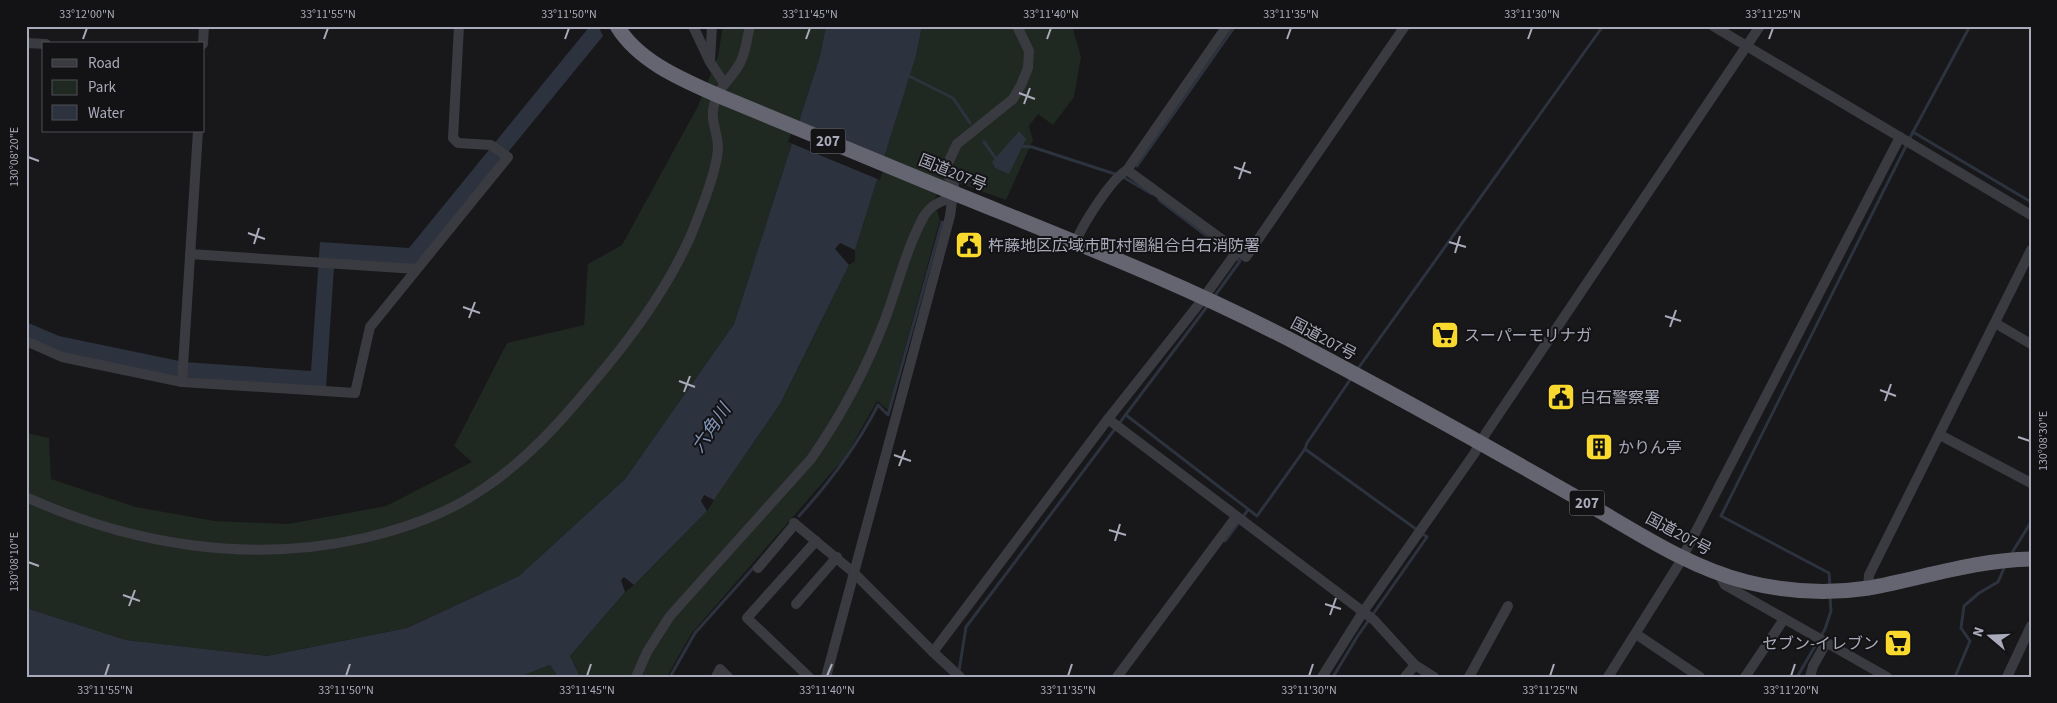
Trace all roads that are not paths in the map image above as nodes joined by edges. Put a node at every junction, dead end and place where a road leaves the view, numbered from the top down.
1 (204, 26) edge
2 (459, 26) edge
3 (617, 26) edge
4 (693, 26) edge
5 (712, 26) edge
6 (750, 26) edge
7 (1017, 26) edge
8 (1227, 26) edge
9 (1405, 26) edge
10 (1713, 26) edge
11 (1760, 26) edge
12 (26, 42) edge
13 (203, 42) edge
14 (42, 44) edge
15 (1746, 46) junction
16 (710, 62) junction
17 (723, 93) junction
18 (198, 132) edge
19 (1906, 141) junction
20 (1122, 173) junction
21 (953, 192) junction
22 (2031, 215) edge
23 (1076, 241) junction
24 (2031, 250) edge
25 (1234, 253) junction
26 (190, 254) junction
27 (416, 269) junction
28 (1209, 299) junction
29 (1995, 323) junction
30 (26, 341) edge
31 (2031, 344) edge
32 (182, 382) junction
33 (1110, 421) junction
34 (1940, 435) junction
35 (1480, 443) junction
36 (2031, 483) edge
37 (26, 497) edge
38 (1239, 519) junction
39 (816, 540) junction
40 (837, 557) junction
41 (1682, 557) junction
42 (2025, 559) edge
43 (758, 568) dead end
44 (854, 572) junction
45 (1718, 573) junction
46 (1868, 588) junction
47 (796, 604) dead end
48 (1508, 606) dead end
49 (1368, 616) junction
50 (1784, 619) junction
51 (2031, 626) edge
52 (1636, 634) junction
53 (1822, 641) junction
54 (932, 652) junction
55 (1415, 665) junction
56 (636, 677) edge
57 (716, 677) edge
58 (728, 677) edge
59 (809, 677) edge
60 (826, 677) edge
61 (960, 677) edge
62 (1117, 677) edge
63 (1322, 677) edge
64 (1405, 677) edge
65 (1434, 677) edge
66 (1469, 677) edge
67 (1608, 677) edge
68 (1700, 677) edge
69 (1745, 677) edge
70 (1810, 677) edge
71 (1887, 677) edge
72 (2007, 677) edge

1 - 13 street
2 - 27 street
3 - 17 highway, 国道207号 / 207
4 - 16 street
5 - 16 street
6 - 17 street
7 - 21 street
8 - 20 street
9 - 25 street
10 - 15 street
11 - 15 street
12 - 14 street
15 - 19 street
15 - 35 street
16 - 17 street
17 - 21 highway, 国道207号 / 207
17 - 37 street
18 - 26 street
19 - 22 street
19 - 41 street
20 - 23 street
20 - 25 street
21 - 23 highway, 国道207号 / 207
21 - 44 street
21 - 56 street
23 - 28 highway, 国道207号 / 207
24 - 29 street
25 - 28 street
26 - 27 street
26 - 32 street
27 - 32 street
28 - 33 street
28 - 35 highway, 国道207号 / 207
29 - 31 street
29 - 34 street
30 - 32 street
33 - 38 street
33 - 54 street
34 - 36 street
34 - 46 street
35 - 41 highway, 国道207号 / 207
35 - 49 street
38 - 49 street
38 - 62 street
39 - 40 street
39 - 43 street
39 - 59 street
40 - 44 street
40 - 47 street
41 - 45 highway, 国道207号 / 207
41 - 52 street
42 - 46 highway, 国道207号 / 207
44 - 54 street
44 - 60 street
45 - 46 highway, 国道207号 / 207
45 - 50 street
48 - 66 street
49 - 55 street
49 - 63 street
50 - 53 street
50 - 69 street
51 - 72 street
52 - 67 street
52 - 68 street
53 - 70 street
53 - 71 street
54 - 61 street
55 - 64 street
55 - 65 street
57 - 58 street

